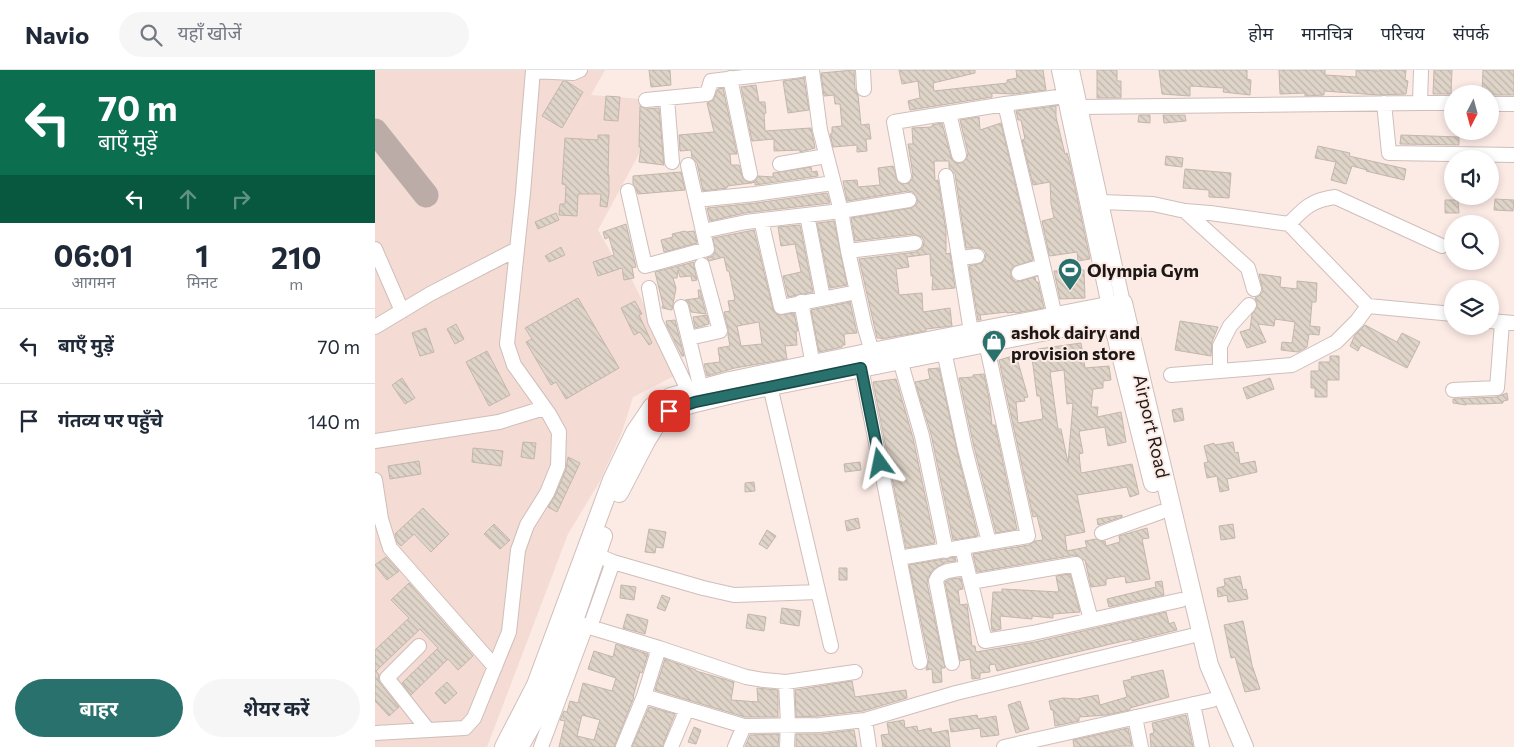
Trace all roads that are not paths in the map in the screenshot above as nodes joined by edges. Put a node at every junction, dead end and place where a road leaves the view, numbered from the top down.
1 (533, 70) edge
2 (580, 70) edge
3 (801, 70) edge
4 (812, 70) edge
5 (863, 70) edge
6 (1059, 70) edge
7 (1072, 70) edge
8 (1421, 70) edge
9 (730, 78) junction
10 (864, 89) dead end
11 (1065, 96) junction
12 (667, 98) junction
13 (646, 100) dead end
14 (1384, 103) junction
15 (1420, 103) junction
16 (1444, 103) edge
17 (1005, 104) junction
18 (1499, 104) edge
19 (1514, 104) edge
20 (1081, 108) junction
21 (949, 113) junction
22 (959, 155) dead end
23 (1514, 155) edge
24 (826, 156) junction
25 (672, 162) dead end
26 (780, 164) dead end
27 (688, 165) dead end
28 (750, 174) dead end
29 (904, 176) dead end
30 (947, 176) dead end
31 (833, 183) junction
32 (628, 190) dead end
33 (696, 200) junction
34 (909, 200) dead end
35 (1101, 202) junction
36 (841, 211) junction
37 (1185, 211) junction
38 (807, 215) junction
39 (761, 220) junction
40 (1289, 224) junction
41 (703, 231) junction
42 (915, 242) dead end
43 (1442, 246) dead end
44 (375, 249) edge
45 (517, 249) junction
46 (848, 251) junction
47 (977, 256) dead end
48 (960, 258) junction
49 (702, 265) dead end
50 (1043, 266) junction
51 (1019, 273) dead end
52 (649, 288) dead end
53 (1254, 289) dead end
54 (857, 292) junction
55 (823, 298) junction
56 (801, 302) junction
57 (1249, 305) dead end
58 (1368, 306) junction
59 (681, 307) dead end
60 (1117, 310) junction
61 (401, 311) junction
62 (1444, 313) edge
63 (1055, 316) junction
64 (1502, 322) edge
65 (377, 323) edge
66 (971, 332) junction
67 (689, 338) junction
68 (986, 342) junction
69 (944, 351) junction
70 (872, 352) junction
71 (900, 360) junction
72 (813, 364) junction
73 (861, 368) junction
74 (1220, 371) junction
75 (1171, 374) dead end
76 (770, 386) junction
77 (695, 390) junction
78 (1453, 390) dead end
79 (544, 408) junction
80 (375, 441) edge
81 (375, 480) edge
82 (1161, 512) junction
83 (1102, 533) dead end
84 (989, 542) junction
85 (962, 548) junction
86 (946, 551) junction
87 (899, 558) junction
88 (605, 559) junction
89 (967, 568) junction
90 (971, 582) junction
91 (818, 592) junction
92 (1181, 600) junction
93 (1091, 620) junction
94 (583, 625) junction
95 (1191, 636) junction
96 (419, 646) dead end
97 (831, 646) dead end
98 (659, 648) junction
99 (920, 662) dead end
100 (952, 663) dead end
101 (495, 667) junction
102 (855, 672) dead end
103 (786, 682) junction
104 (644, 696) junction
105 (1212, 700) junction
106 (1193, 704) junction
107 (687, 709) junction
108 (1135, 717) junction
109 (865, 720) junction
110 (788, 724) junction
111 (744, 726) junction
112 (428, 730) junction
113 (375, 733) edge
114 (504, 747) edge
115 (519, 747) edge
116 (541, 747) edge
117 (623, 747) edge
118 (671, 747) edge
119 (735, 747) edge
120 (787, 747) edge
121 (869, 747) edge
122 (1004, 747) edge
123 (1141, 747) edge
124 (1202, 747) edge
125 (1231, 747) edge
126 (1243, 747) edge

1 - 2 street
1 - 45 street
3 - 9 street
4 - 24 street
5 - 10 street
6 - 11 street, Airport Road
7 - 20 street, Airport Road
8 - 15 street
9 - 12 street
9 - 28 street
11 - 17 street
11 - 60 street, Airport Road
12 - 13 street
12 - 25 street
14 - 15 street
14 - 20 street
14 - 23 street
15 - 16 street
17 - 21 street
17 - 50 street
18 - 19 street
20 - 35 street, Airport Road
21 - 22 street
21 - 29 street
24 - 26 street
24 - 31 street
27 - 33 street
30 - 48 street
31 - 33 street
31 - 36 street
32 - 41 street
33 - 41 street
34 - 36 street
35 - 37 street
35 - 60 street, Airport Road
36 - 38 street
36 - 46 street
37 - 40 street
37 - 53 street
38 - 39 street
38 - 55 street
39 - 41 street
39 - 56 street
40 - 43 street
40 - 58 street
42 - 46 street
44 - 61 street
45 - 61 street
45 - 79 street
46 - 54 street
47 - 48 street
48 - 66 street
49 - 67 street
50 - 51 street
50 - 63 street
52 - 77 street
54 - 55 street
54 - 70 street
55 - 56 street
56 - 72 street
57 - 74 street
58 - 62 street
58 - 74 street
59 - 67 street
60 - 63 main road
60 - 68 main road
60 - 82 main road, Airport Road
60 - 126 main road, Airport Road
61 - 65 street
63 - 66 main road
64 - 78 street
66 - 70 main road
67 - 77 street
68 - 69 main road
68 - 84 street
69 - 71 main road
69 - 84 street
70 - 72 main road
71 - 73 main road
71 - 86 street
72 - 77 main road
73 - 76 main road
73 - 87 street
74 - 75 street
76 - 88 main road
76 - 91 street
77 - 114 main road
79 - 80 street
79 - 101 street
81 - 101 street
82 - 83 street
82 - 92 main road, Airport Road
84 - 85 street
85 - 86 street
85 - 89 street
86 - 87 street
87 - 99 street
88 - 91 street
88 - 94 main road
89 - 90 street
89 - 100 street
90 - 93 street
90 - 93 street
91 - 97 street
92 - 93 street
92 - 95 main road, Airport Road
94 - 98 street
94 - 115 main road
94 - 116 street
95 - 105 main road, Airport Road
95 - 109 street
96 - 112 street
98 - 103 street
98 - 104 street
101 - 112 street
102 - 103 street
103 - 110 street
104 - 107 street
104 - 117 street
105 - 106 street
105 - 125 main road, Airport Road
106 - 108 street
106 - 124 street
107 - 111 street
107 - 118 street
108 - 122 street
108 - 123 street
109 - 110 street
109 - 121 street
110 - 111 street
110 - 120 street
111 - 119 street
112 - 113 street

